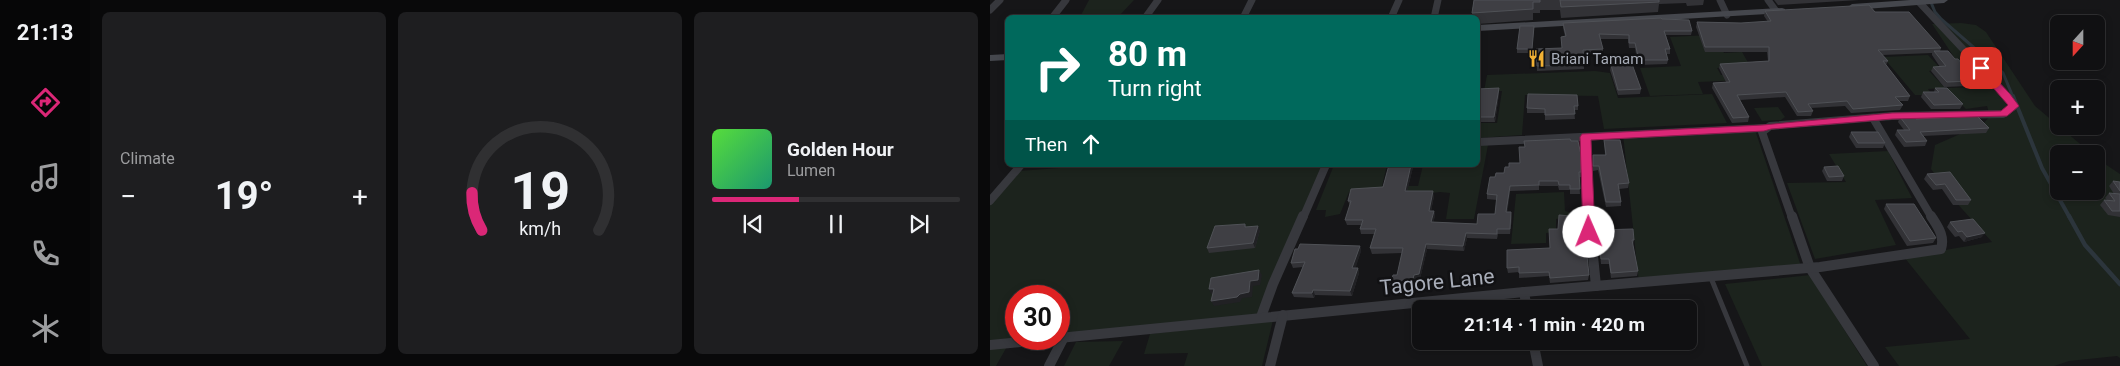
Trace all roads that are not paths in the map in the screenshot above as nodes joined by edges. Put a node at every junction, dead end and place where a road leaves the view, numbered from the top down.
1 (1000, 0) edge
2 (1066, 0) edge
3 (1158, 0) edge
4 (1252, 0) edge
5 (1399, 0) edge
6 (1438, 0) edge
7 (1720, 0) edge
8 (1768, 0) edge
9 (1943, 0) edge
10 (1889, 2) edge
11 (1920, 2) junction
12 (1842, 7) edge
13 (990, 10) edge
14 (1795, 10) edge
15 (1776, 11) junction
16 (1728, 14) junction
17 (1054, 15) edge
18 (1147, 15) edge
19 (1245, 15) edge
20 (1392, 15) edge
21 (1435, 15) edge
22 (1480, 28) edge
23 (1005, 57) edge
24 (990, 58) edge
25 (1873, 118) junction
26 (1764, 128) junction
27 (1586, 137) junction
28 (1480, 142) edge
29 (1019, 167) edge
30 (1325, 167) edge
31 (993, 194) edge
32 (990, 201) edge
33 (1815, 268) junction
34 (1711, 278) junction
35 (1596, 286) junction
36 (1524, 292) junction
37 (1525, 300) edge
38 (1283, 315) junction
39 (1262, 317) junction
40 (1070, 337) edge
41 (1005, 344) edge
42 (990, 345) edge
43 (1056, 350) edge
44 (1535, 350) edge
45 (1049, 366) edge
46 (1270, 366) edge
47 (1538, 366) edge
48 (1746, 366) edge
49 (1874, 366) edge

1 - 13 street
2 - 17 street
3 - 18 street
4 - 19 street
5 - 20 street
6 - 21 street
7 - 16 street
8 - 15 street
9 - 11 main road
10 - 11 main road
10 - 12 main road
11 - 25 street
14 - 15 main road
15 - 16 main road
16 - 22 main road
23 - 24 main road
25 - 26 street
25 - 33 street, Tagore Lane
26 - 27 street
26 - 33 street
27 - 28 street
27 - 35 street
29 - 31 street
30 - 39 street
31 - 32 street
33 - 34 street, Tagore Lane
33 - 49 street
34 - 35 street, Tagore Lane
34 - 48 lane
35 - 36 street, Tagore Lane
36 - 37 street
36 - 38 street, Tagore Lane
38 - 39 street, Tagore Lane
38 - 46 street
39 - 40 street, Tagore Lane
41 - 42 street
43 - 45 street
44 - 47 street

